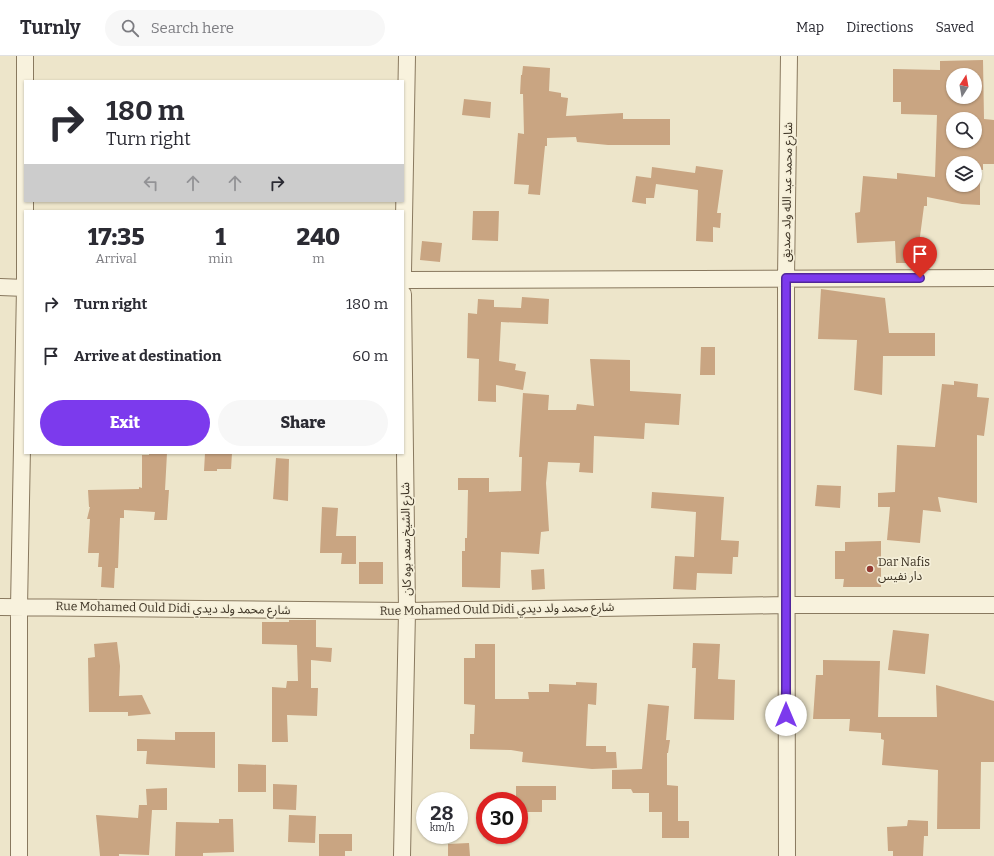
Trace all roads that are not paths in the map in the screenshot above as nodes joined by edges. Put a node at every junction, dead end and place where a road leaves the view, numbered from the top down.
1 (25, 56) edge
2 (407, 56) edge
3 (789, 56) edge
4 (25, 80) edge
5 (404, 218) edge
6 (786, 278) junction
7 (994, 278) edge
8 (404, 280) edge
9 (0, 287) edge
10 (24, 288) edge
11 (24, 352) edge
12 (404, 400) edge
13 (786, 605) junction
14 (994, 605) edge
15 (0, 607) edge
16 (20, 607) junction
17 (406, 611) junction
18 (19, 856) edge
19 (402, 856) edge
20 (787, 856) edge

1 - 4 street
2 - 5 street
3 - 6 street, شارع محمد عبد الله ولد صديق
6 - 7 street
6 - 8 street
6 - 13 street, شارع محمد عبد الله ولد صديق
9 - 10 street
11 - 16 street
12 - 17 street, شارع الشيخ سعد بوه كان
13 - 14 street, Rue Mohamed Ould Didi شارع محمد ولد ديدي
13 - 17 street, Rue Mohamed Ould Didi شارع محمد ولد ديدي
13 - 20 street, شارع محمد عبد الله ولد صديق
15 - 16 street, Rue Mohamed Ould Didi شارع محمد ولد ديدي
16 - 17 street, Rue Mohamed Ould Didi شارع محمد ولد ديدي
16 - 18 street
17 - 19 street, شارع الشيخ سعد بوه كان

